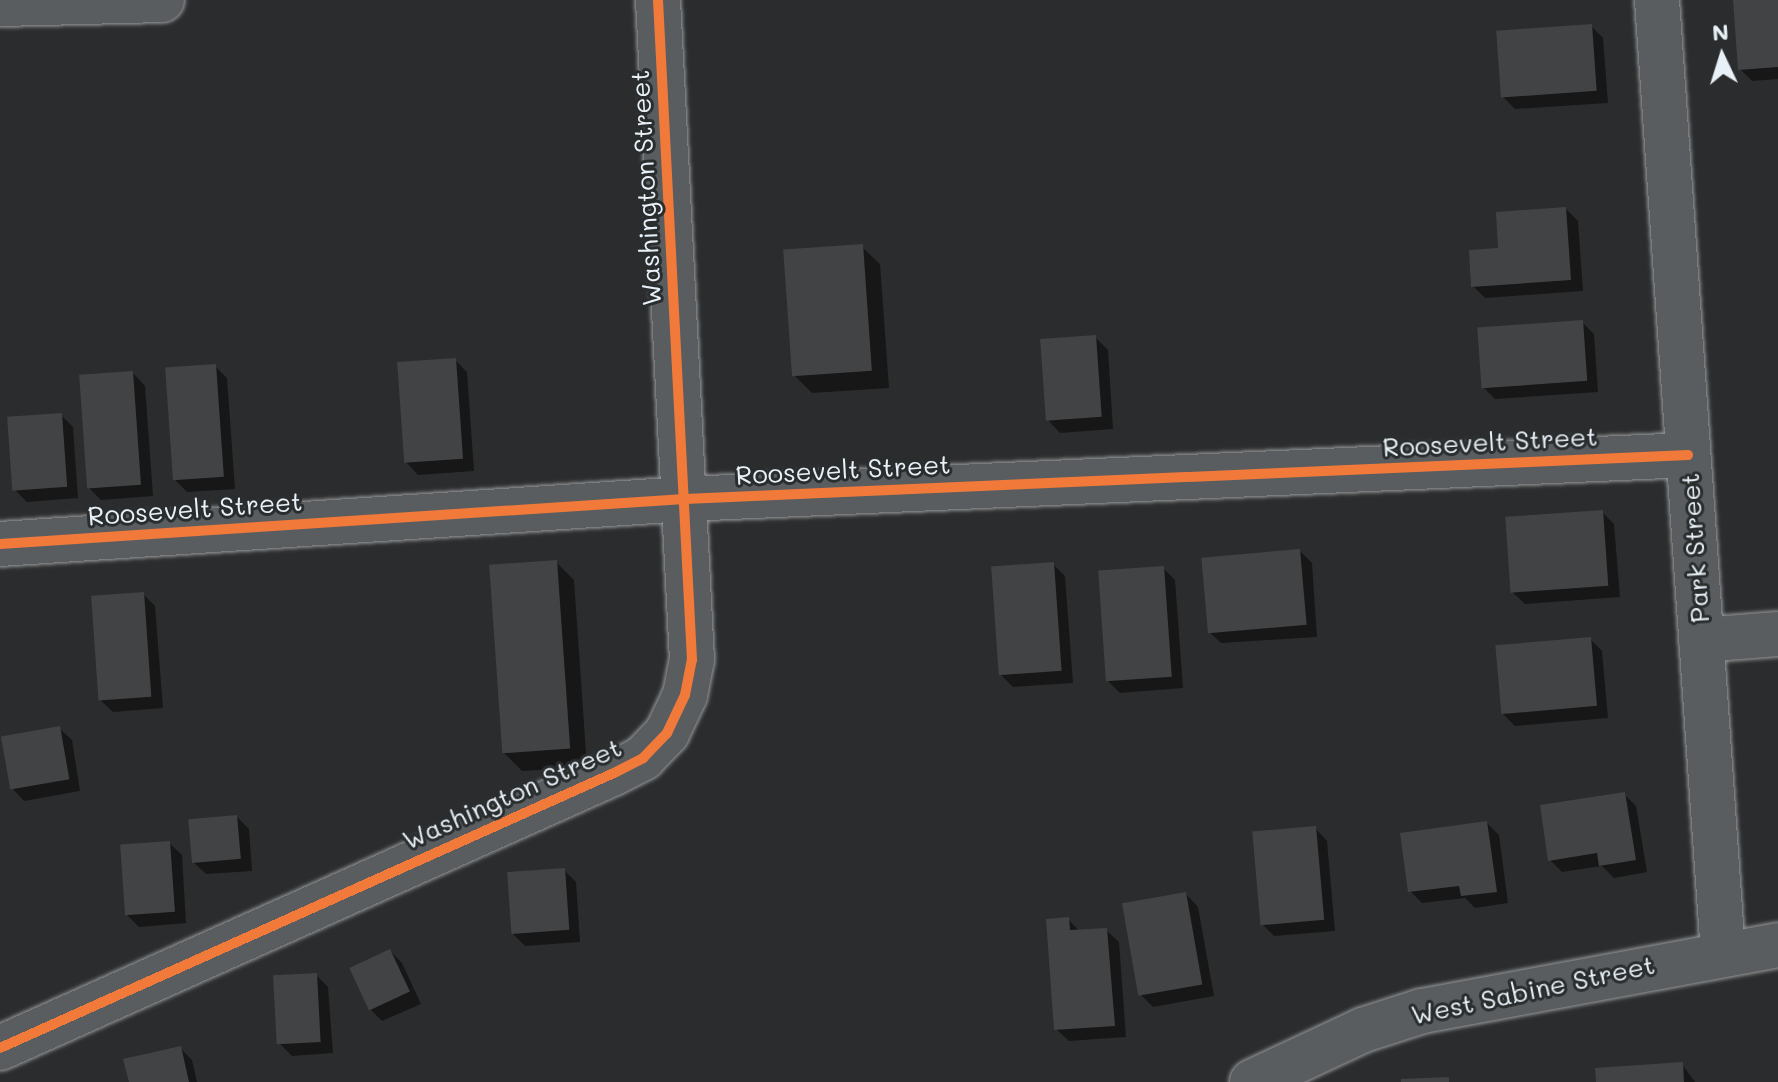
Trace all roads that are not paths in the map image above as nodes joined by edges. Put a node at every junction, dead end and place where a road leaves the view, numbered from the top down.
1 (162, 0) edge
2 (658, 0) edge
3 (1657, 0) edge
4 (0, 4) edge
5 (1688, 455) junction
6 (685, 499) junction
7 (0, 544) edge
8 (1778, 634) edge
9 (1701, 640) junction
10 (1778, 945) edge
11 (1723, 953) junction
12 (0, 1048) edge
13 (1252, 1082) edge

1 - 4 street
2 - 6 street, Washington Street
3 - 5 street, Park Street
5 - 6 street, Roosevelt Street
5 - 9 street, Park Street
6 - 7 street, Roosevelt Street
6 - 12 street, Washington Street
8 - 9 street
9 - 11 street, Park Street
10 - 11 street, West Sabine Street
11 - 13 street, West Sabine Street

